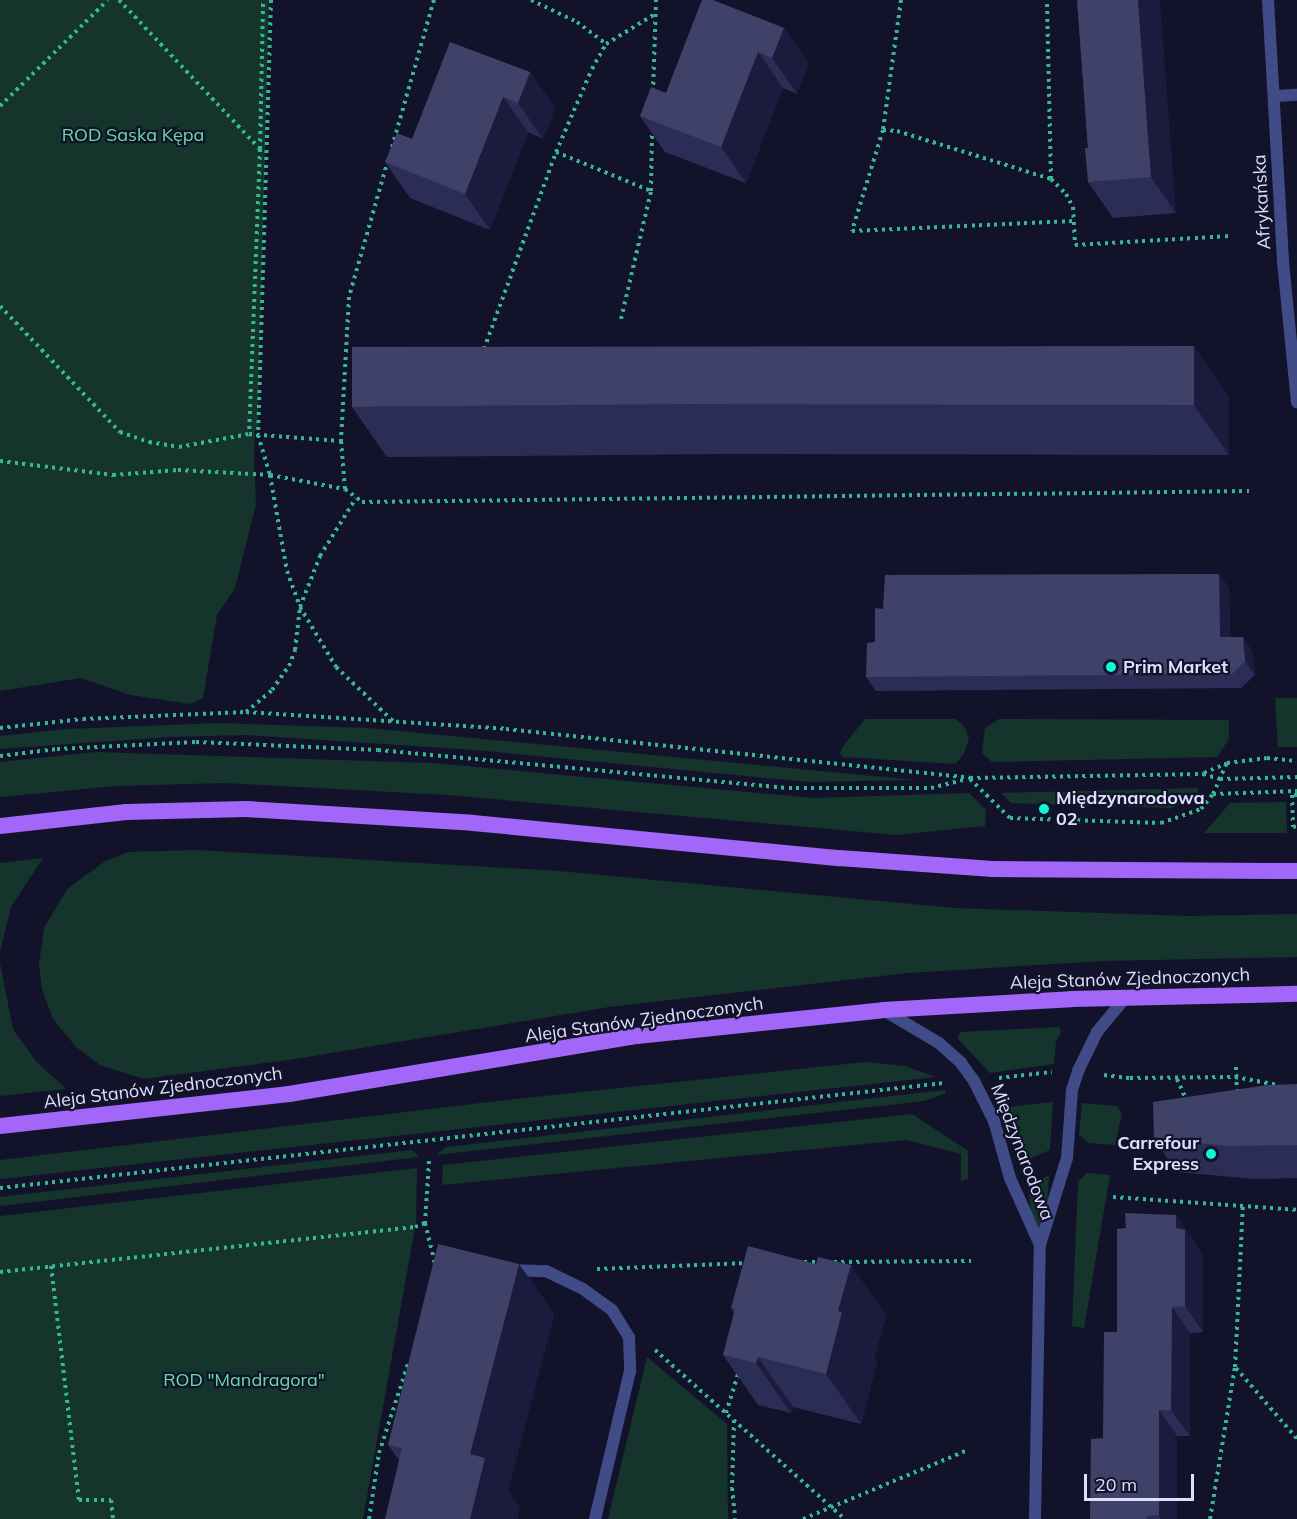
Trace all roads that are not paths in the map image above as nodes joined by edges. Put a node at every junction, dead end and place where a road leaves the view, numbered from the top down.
1 (1268, 0) edge
2 (1297, 95) edge
3 (1275, 96) junction
4 (1297, 402) edge
5 (0, 826) edge
6 (1297, 871) edge
7 (1297, 994) edge
8 (1126, 997) junction
9 (883, 1010) junction
10 (0, 1126) edge
11 (1040, 1245) junction
12 (499, 1269) edge
13 (595, 1519) edge
14 (1035, 1519) edge

1 - 3 street, Afrykańska
2 - 3 street
3 - 4 street, Afrykańska
5 - 6 main road
7 - 8 main road, Aleja Stanów Zjednoczonych
8 - 9 main road, Aleja Stanów Zjednoczonych
8 - 11 street, Międzynarodowa
9 - 10 main road, Aleja Stanów Zjednoczonych
9 - 11 street, Międzynarodowa
11 - 14 street, Międzynarodowa
12 - 13 street

